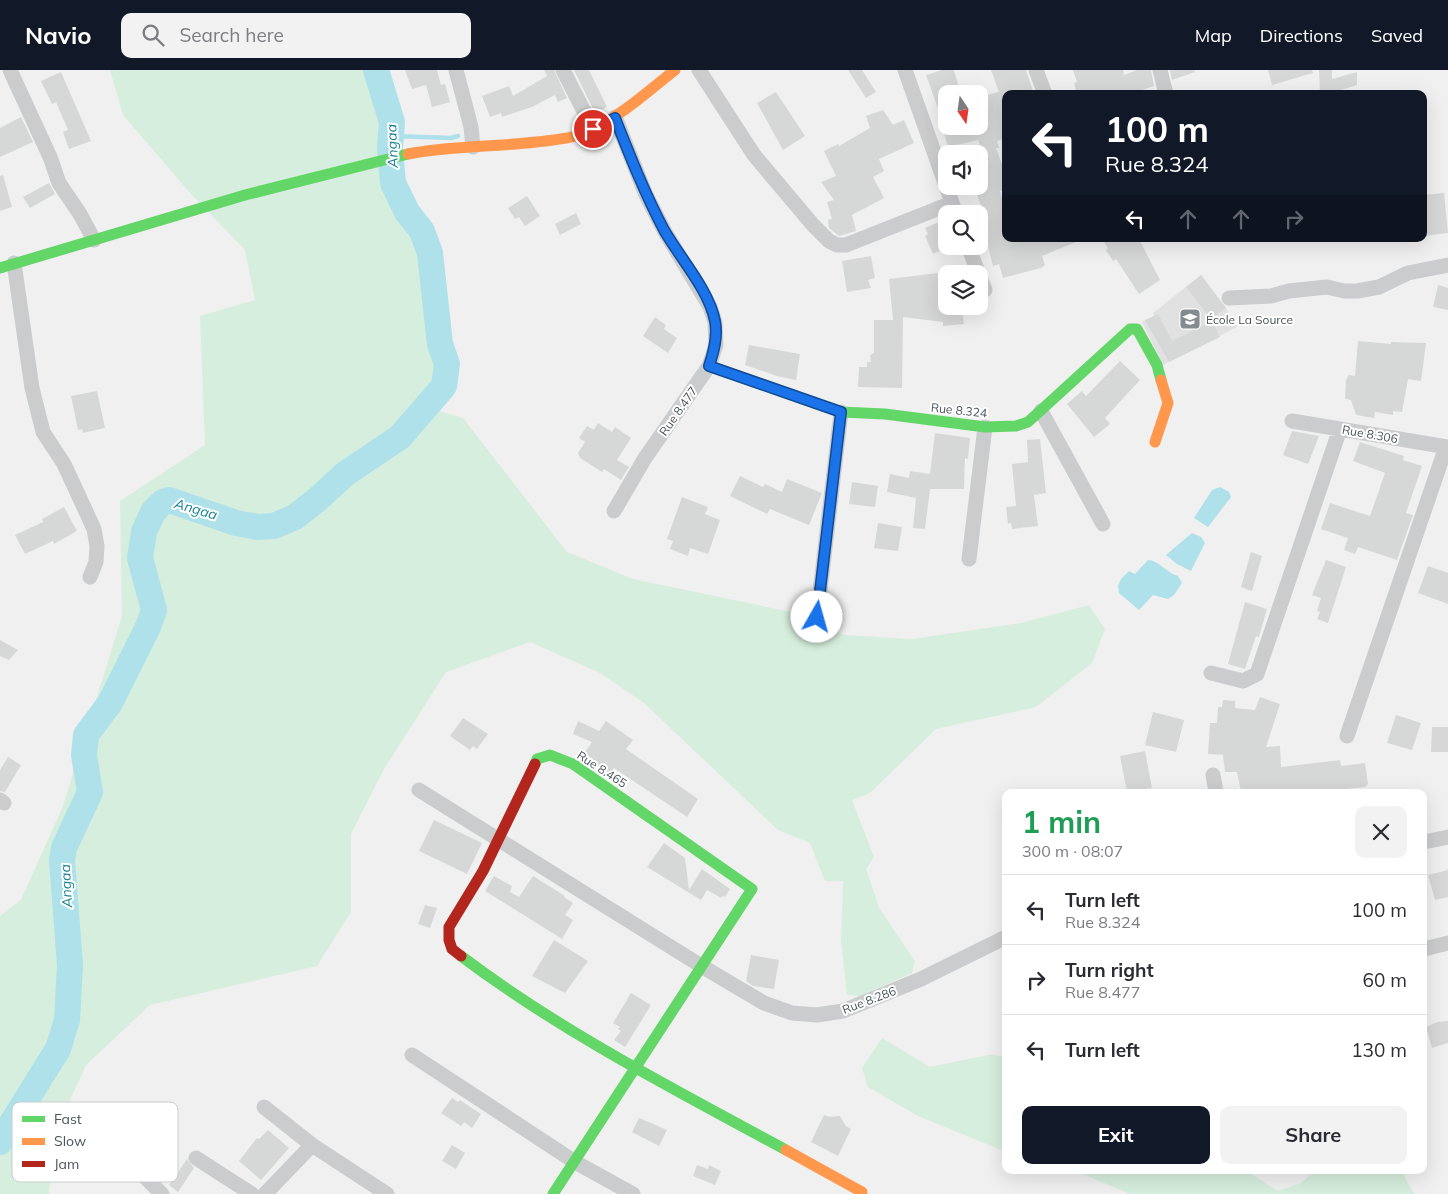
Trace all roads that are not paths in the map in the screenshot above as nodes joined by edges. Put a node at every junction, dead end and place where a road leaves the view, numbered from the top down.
1 (10, 70) edge
2 (456, 70) edge
3 (563, 70) edge
4 (675, 70) edge
5 (699, 70) edge
6 (904, 70) edge
7 (1036, 70) edge
8 (1160, 70) edge
9 (1044, 90) edge
10 (1165, 90) edge
11 (615, 118) junction
12 (593, 129) junction
13 (473, 147) junction
14 (953, 205) edge
15 (938, 214) edge
16 (94, 240) junction
17 (7, 265) edge
18 (1448, 265) edge
19 (1229, 298) dead end
20 (709, 366) junction
21 (1041, 411) junction
22 (841, 412) junction
23 (1292, 421) dead end
24 (985, 427) junction
25 (1340, 429) junction
26 (1155, 442) dead end
27 (1447, 447) edge
28 (614, 511) dead end
29 (1103, 524) dead end
30 (969, 560) dead end
31 (90, 577) dead end
32 (817, 617) dead end
33 (1211, 673) dead end
34 (1346, 736) dead end
35 (1213, 774) dead end
36 (1216, 789) edge
37 (419, 790) dead end
38 (498, 837) junction
39 (1448, 837) edge
40 (1427, 841) edge
41 (1002, 939) edge
42 (1448, 943) edge
43 (1427, 948) edge
44 (703, 967) junction
45 (412, 1055) dead end
46 (636, 1068) junction
47 (264, 1107) dead end
48 (312, 1145) junction
49 (196, 1158) dead end
50 (575, 1162) junction
51 (150, 1182) edge
52 (862, 1192) dead end
53 (162, 1194) edge
54 (252, 1194) edge
55 (265, 1194) edge
56 (387, 1194) edge
57 (553, 1194) edge
58 (633, 1194) edge

1 - 16 street
2 - 13 street
3 - 12 street
4 - 11 street
5 - 15 street
6 - 14 street
7 - 9 street
8 - 10 street
11 - 12 street
11 - 20 street, Rue 8.477
12 - 13 street
13 - 16 street
16 - 17 street
17 - 31 street
18 - 19 street
20 - 22 street, Rue 8.324
20 - 28 street, Rue 8.477
21 - 24 street, Rue 8.324
21 - 26 street, Rue 8.324
21 - 29 street
22 - 24 street, Rue 8.324
22 - 32 street
23 - 25 street, Rue 8.306
24 - 30 street
25 - 27 street, Rue 8.306
25 - 33 street
27 - 34 street
35 - 36 street
37 - 38 street, Rue 8.286
38 - 44 street, Rue 8.286
38 - 44 street, Rue 8.465
38 - 46 street, Rue 8.465
39 - 40 street
41 - 44 street, Rue 8.286
42 - 43 street
44 - 46 street, Rue 8.465
45 - 50 street
46 - 50 street, Rue 8.465
46 - 52 street
47 - 48 street
48 - 55 street
48 - 56 street
49 - 54 street
50 - 57 street, Rue 8.465
50 - 58 street
51 - 53 street

